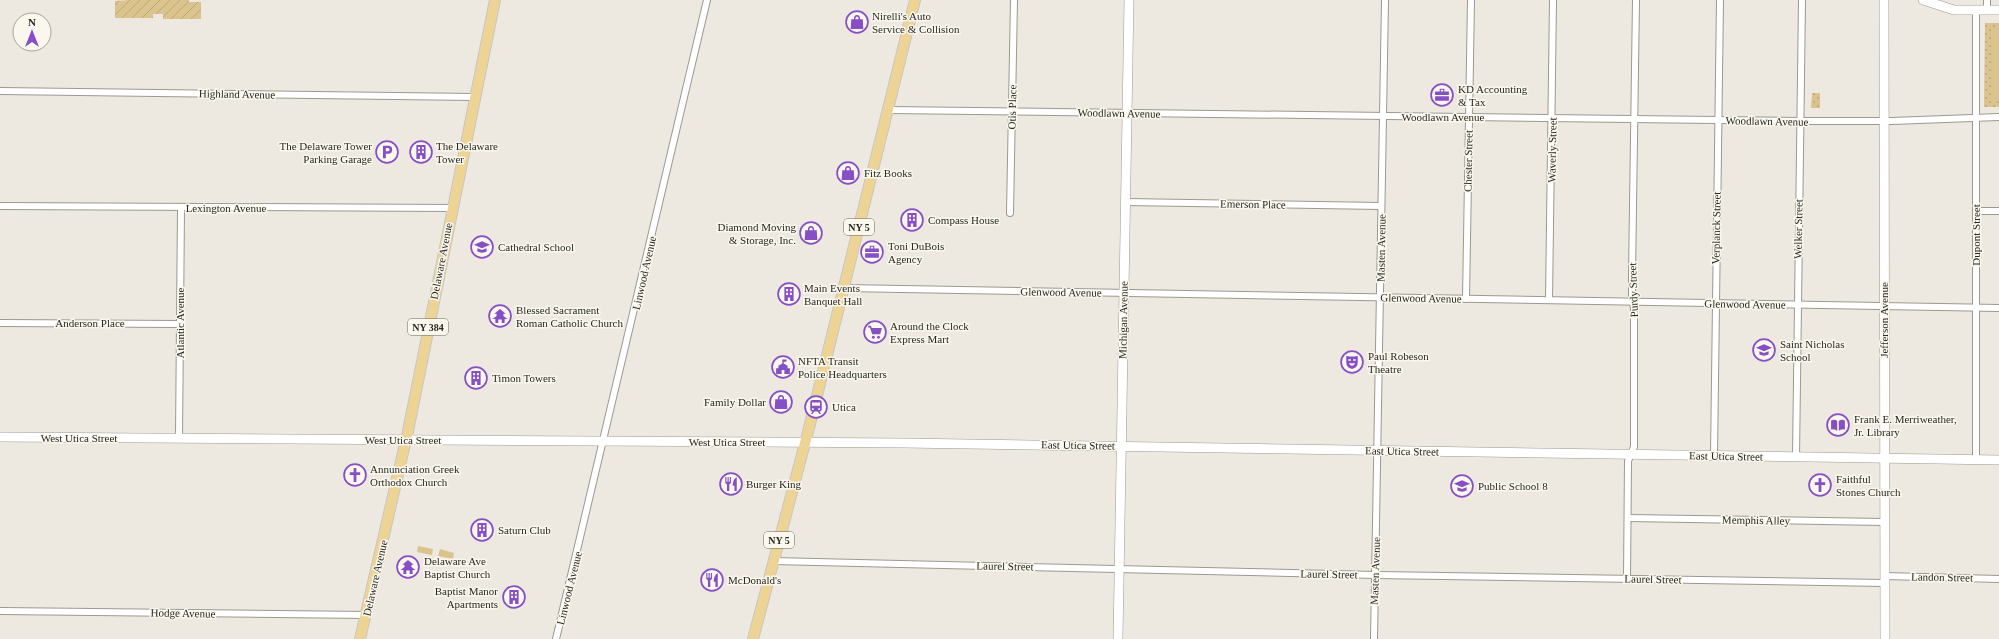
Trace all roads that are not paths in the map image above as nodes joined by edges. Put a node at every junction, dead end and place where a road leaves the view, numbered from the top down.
1 (495, 0) edge
2 (708, 0) edge
3 (915, 0) edge
4 (1014, 0) edge
5 (1129, 0) edge
6 (1385, 0) edge
7 (1471, 0) edge
8 (1554, 0) edge
9 (1636, 0) edge
10 (1720, 0) edge
11 (1802, 0) edge
12 (1884, 0) edge
13 (1923, 0) edge
14 (1987, 0) edge
15 (1976, 10) junction
16 (1987, 10) junction
17 (1999, 10) edge
18 (0, 91) edge
19 (475, 97) junction
20 (888, 110) junction
21 (1011, 112) junction
22 (1127, 113) junction
23 (1976, 116) junction
24 (1383, 117) junction
25 (1469, 117) junction
26 (1999, 117) edge
27 (1552, 118) junction
28 (1634, 120) junction
29 (1718, 120) junction
30 (1800, 121) junction
31 (1884, 121) junction
32 (1125, 202) junction
33 (0, 206) edge
34 (1382, 206) junction
35 (181, 208) junction
36 (452, 208) junction
37 (1976, 211) junction
38 (1999, 211) edge
39 (1010, 213) dead end
40 (844, 288) junction
41 (1123, 293) junction
42 (1380, 297) junction
43 (1466, 299) junction
44 (1549, 300) junction
45 (1633, 302) junction
46 (1715, 303) junction
47 (1798, 305) junction
48 (1884, 306) junction
49 (1976, 308) junction
50 (1999, 308) edge
51 (0, 322) edge
52 (180, 324) junction
53 (0, 437) edge
54 (179, 438) junction
55 (406, 440) junction
56 (604, 441) junction
57 (805, 442) junction
58 (1121, 446) junction
59 (1378, 451) junction
60 (1631, 455) junction
61 (1714, 456) junction
62 (1796, 457) junction
63 (1884, 458) junction
64 (1976, 460) junction
65 (1999, 460) edge
66 (1628, 518) junction
67 (1884, 522) junction
68 (773, 561) junction
69 (1119, 568) junction
70 (1376, 575) junction
71 (1627, 579) junction
72 (1999, 579) edge
73 (1885, 580) junction
74 (0, 611) edge
75 (366, 615) junction
76 (360, 639) edge
77 (556, 639) edge
78 (753, 639) edge
79 (1118, 639) edge
80 (1374, 639) edge
81 (1885, 639) edge

1 - 19 main road, Delaware Avenue / NY 384
2 - 56 street, Linwood Avenue
3 - 20 main road, NY 5
4 - 21 street, Otis Place
5 - 22 street, Michigan Avenue
6 - 24 street, Masten Avenue
7 - 25 street, Chester Street
8 - 27 street, Waverly Street
9 - 28 street, Purdy Street
10 - 29 street, Verplanck Street
11 - 30 street, Welker Street
12 - 31 street, Jefferson Avenue
13 - 15 street
14 - 16 street
15 - 16 street
15 - 23 street, Dupont Street
16 - 17 street
18 - 19 street, Highland Avenue
19 - 36 main road, Delaware Avenue / NY 384
20 - 21 street, Woodlawn Avenue
20 - 40 main road, NY 5
21 - 22 street, Woodlawn Avenue
21 - 39 street, Otis Place
22 - 24 street, Woodlawn Avenue
22 - 32 street, Michigan Avenue
23 - 26 street, Woodlawn Avenue
23 - 31 street, Woodlawn Avenue
23 - 37 street, Dupont Street
24 - 25 street, Woodlawn Avenue
24 - 34 street, Masten Avenue
25 - 27 street, Woodlawn Avenue
25 - 43 street, Chester Street
27 - 28 street, Woodlawn Avenue
27 - 44 street, Waverly Street
28 - 29 street, Woodlawn Avenue
28 - 45 street, Purdy Street
29 - 30 street, Woodlawn Avenue
29 - 46 street, Verplanck Street
30 - 31 street, Woodlawn Avenue
30 - 47 street, Welker Street
31 - 48 street, Jefferson Avenue
32 - 34 street, Emerson Place
32 - 41 street, Michigan Avenue
33 - 35 street, Lexington Avenue
34 - 42 street, Masten Avenue
35 - 36 street, Lexington Avenue
35 - 52 street, Atlantic Avenue
36 - 55 main road, Delaware Avenue / NY 384
37 - 38 street
37 - 49 street, Dupont Street
40 - 41 street, Glenwood Avenue
40 - 57 main road, NY 5
41 - 42 street, Glenwood Avenue
41 - 58 street, Michigan Avenue
42 - 43 street, Glenwood Avenue
42 - 59 street, Masten Avenue
43 - 44 street, Glenwood Avenue
44 - 45 street, Glenwood Avenue
45 - 46 street, Glenwood Avenue
45 - 60 street, Purdy Street
46 - 47 street, Glenwood Avenue
46 - 61 street, Verplanck Street
47 - 48 street, Glenwood Avenue
47 - 62 street, Welker Street
48 - 49 street, Glenwood Avenue
48 - 63 street, Jefferson Avenue
49 - 50 street, Glenwood Avenue
49 - 64 street, Dupont Street
51 - 52 street, Anderson Place
52 - 54 street, Atlantic Avenue
53 - 54 street, West Utica Street
54 - 55 street, West Utica Street
55 - 56 street, West Utica Street
55 - 75 main road, Delaware Avenue / NY 384
56 - 57 street, West Utica Street
56 - 77 street, Linwood Avenue
57 - 58 street, East Utica Street
57 - 68 main road, NY 5
58 - 59 street, East Utica Street
58 - 69 street, Michigan Avenue
59 - 60 street, East Utica Street
59 - 70 street, Masten Avenue
60 - 61 street, East Utica Street
60 - 66 street, Purdy Street
61 - 62 street, East Utica Street
62 - 63 street, East Utica Street
63 - 64 street, East Utica Street
63 - 67 street, Jefferson Avenue
64 - 65 street, East Utica Street
66 - 67 street, Memphis Alley
66 - 71 street, Purdy Street
67 - 73 street, Jefferson Avenue
68 - 69 street, Laurel Street
68 - 78 main road, NY 5
69 - 70 street, Laurel Street
69 - 79 street, Michigan Avenue
70 - 71 street, Laurel Street
70 - 80 street, Masten Avenue
71 - 73 street, Laurel Street
72 - 73 street, Landon Street
73 - 81 street, Jefferson Avenue
74 - 75 street, Hodge Avenue
75 - 76 main road, Delaware Avenue / NY 384

